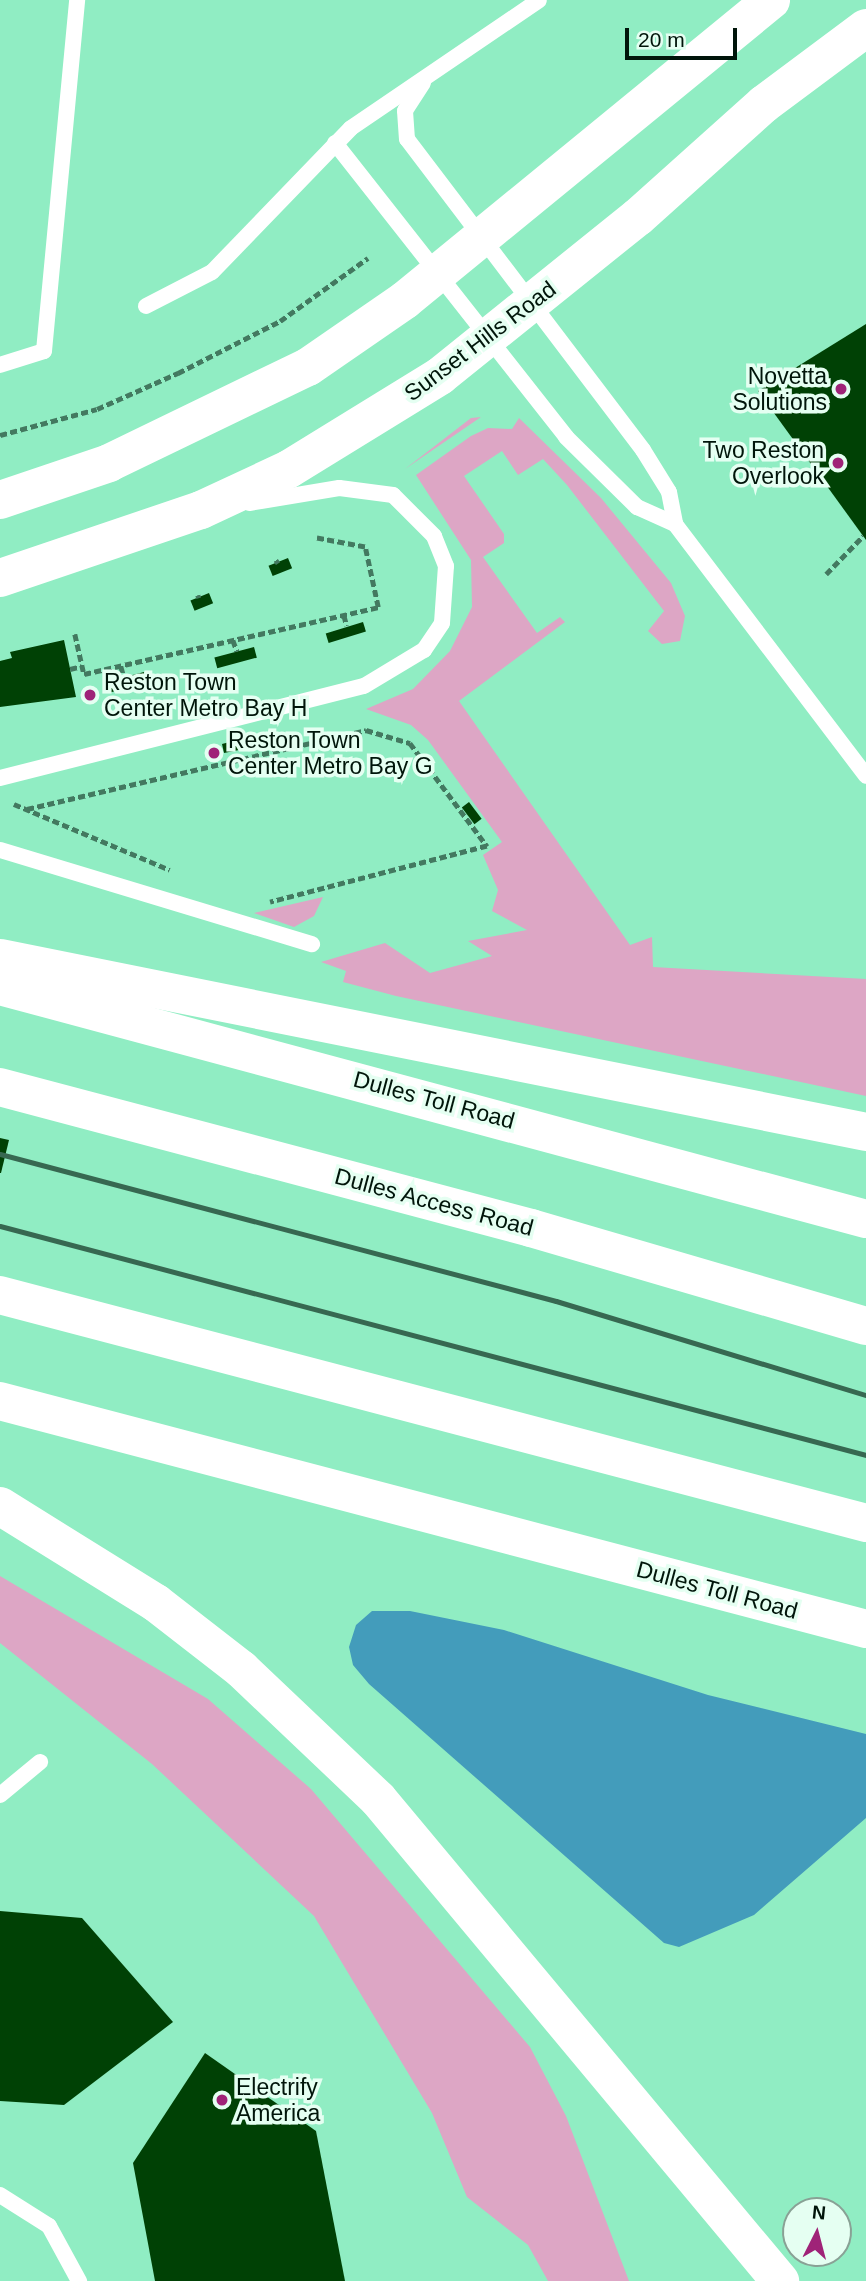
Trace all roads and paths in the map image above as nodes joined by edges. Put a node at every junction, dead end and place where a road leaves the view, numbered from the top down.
1 (78, 0) edge
2 (539, 0) edge
3 (771, 0) edge
4 (866, 28) edge
5 (423, 83) junction
6 (335, 144) junction
7 (484, 238) junction
8 (369, 258) dead end
9 (438, 275) junction
10 (533, 303) junction
11 (146, 306) dead end
12 (487, 340) junction
13 (0, 365) edge
14 (0, 435) edge
15 (0, 500) edge
16 (201, 510) junction
17 (675, 524) junction
18 (863, 536) dead end
19 (317, 538) dead end
20 (826, 575) dead end
21 (0, 578) edge
22 (344, 615) junction
23 (347, 626) dead end
24 (75, 634) dead end
25 (233, 640) junction
26 (237, 651) dead end
27 (82, 666) junction
28 (121, 666) junction
29 (70, 669) dead end
30 (124, 677) dead end
31 (866, 776) edge
32 (0, 778) edge
33 (0, 850) edge
34 (174, 872) dead end
35 (257, 906) dead end
36 (312, 944) dead end
37 (0, 958) edge
38 (0, 986) edge
39 (0, 1087) edge
40 (866, 1132) edge
41 (866, 1219) edge
42 (0, 1295) edge
43 (866, 1326) edge
44 (0, 1401) edge
45 (0, 1506) edge
46 (866, 1523) edge
47 (866, 1629) edge
48 (40, 1762) dead end
49 (0, 1795) edge
50 (0, 2195) edge
51 (79, 2281) edge
52 (779, 2281) edge

1 - 13 lane
2 - 5 lane
3 - 7 main road
4 - 10 main road, Sunset Hills Road
5 - 6 lane
5 - 7 lane
6 - 9 lane
6 - 11 lane
7 - 9 main road
7 - 10 lane
8 - 14 path
9 - 12 lane
9 - 15 main road
10 - 12 main road, Sunset Hills Road
10 - 17 lane
12 - 16 main road, Sunset Hills Road
12 - 17 lane
16 - 21 main road, Sunset Hills Road
16 - 32 lane
17 - 31 lane
18 - 20 path
19 - 22 path
22 - 23 path
22 - 25 path
24 - 27 path
25 - 26 path
25 - 28 path
27 - 28 path
27 - 29 path
28 - 30 path
33 - 36 lane
34 - 35 path
37 - 40 main road
38 - 41 main road, Dulles Toll Road
39 - 43 main road, Dulles Access Road
42 - 46 main road
44 - 47 main road, Dulles Toll Road
45 - 52 main road
48 - 49 lane
50 - 51 lane

